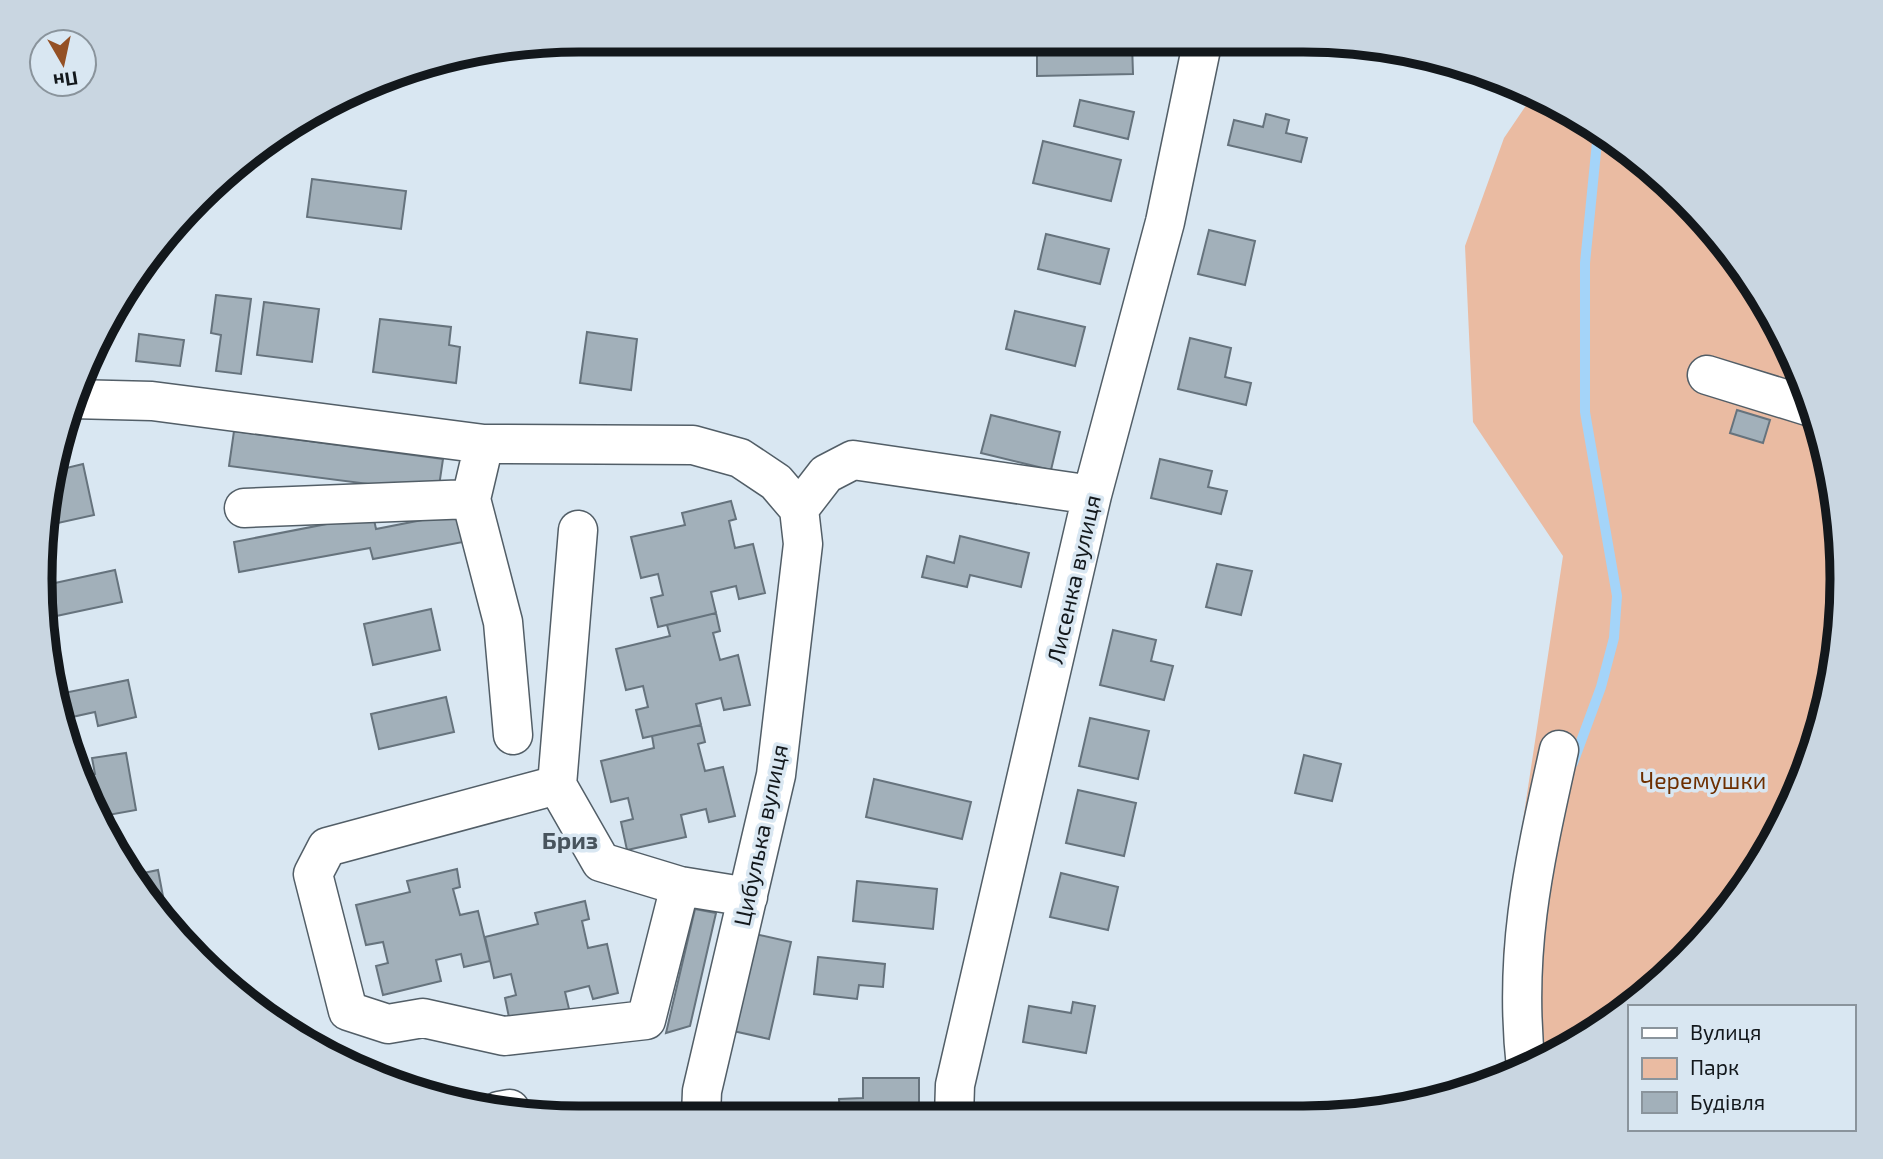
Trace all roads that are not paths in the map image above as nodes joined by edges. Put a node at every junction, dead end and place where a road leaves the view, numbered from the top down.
1 (1200, 52) edge
2 (1707, 374) dead end
3 (84, 399) edge
4 (1800, 404) edge
5 (484, 444) junction
6 (1092, 495) junction
7 (471, 499) junction
8 (244, 508) dead end
9 (799, 509) junction
10 (578, 530) dead end
11 (513, 735) dead end
12 (1559, 750) dead end
13 (557, 785) junction
14 (680, 886) junction
15 (748, 897) junction
16 (1525, 1057) edge
17 (701, 1106) edge
18 (954, 1106) edge

1 - 6 street, Лисенка вулиця
2 - 4 street
3 - 5 street
5 - 7 street
5 - 9 street
6 - 9 street
6 - 18 street, Лисенка вулиця
7 - 8 street
7 - 11 street
9 - 15 street, Цибулька вулиця
10 - 13 street
12 - 16 street
13 - 14 street
13 - 14 street
14 - 15 street
15 - 17 street, Цибулька вулиця

